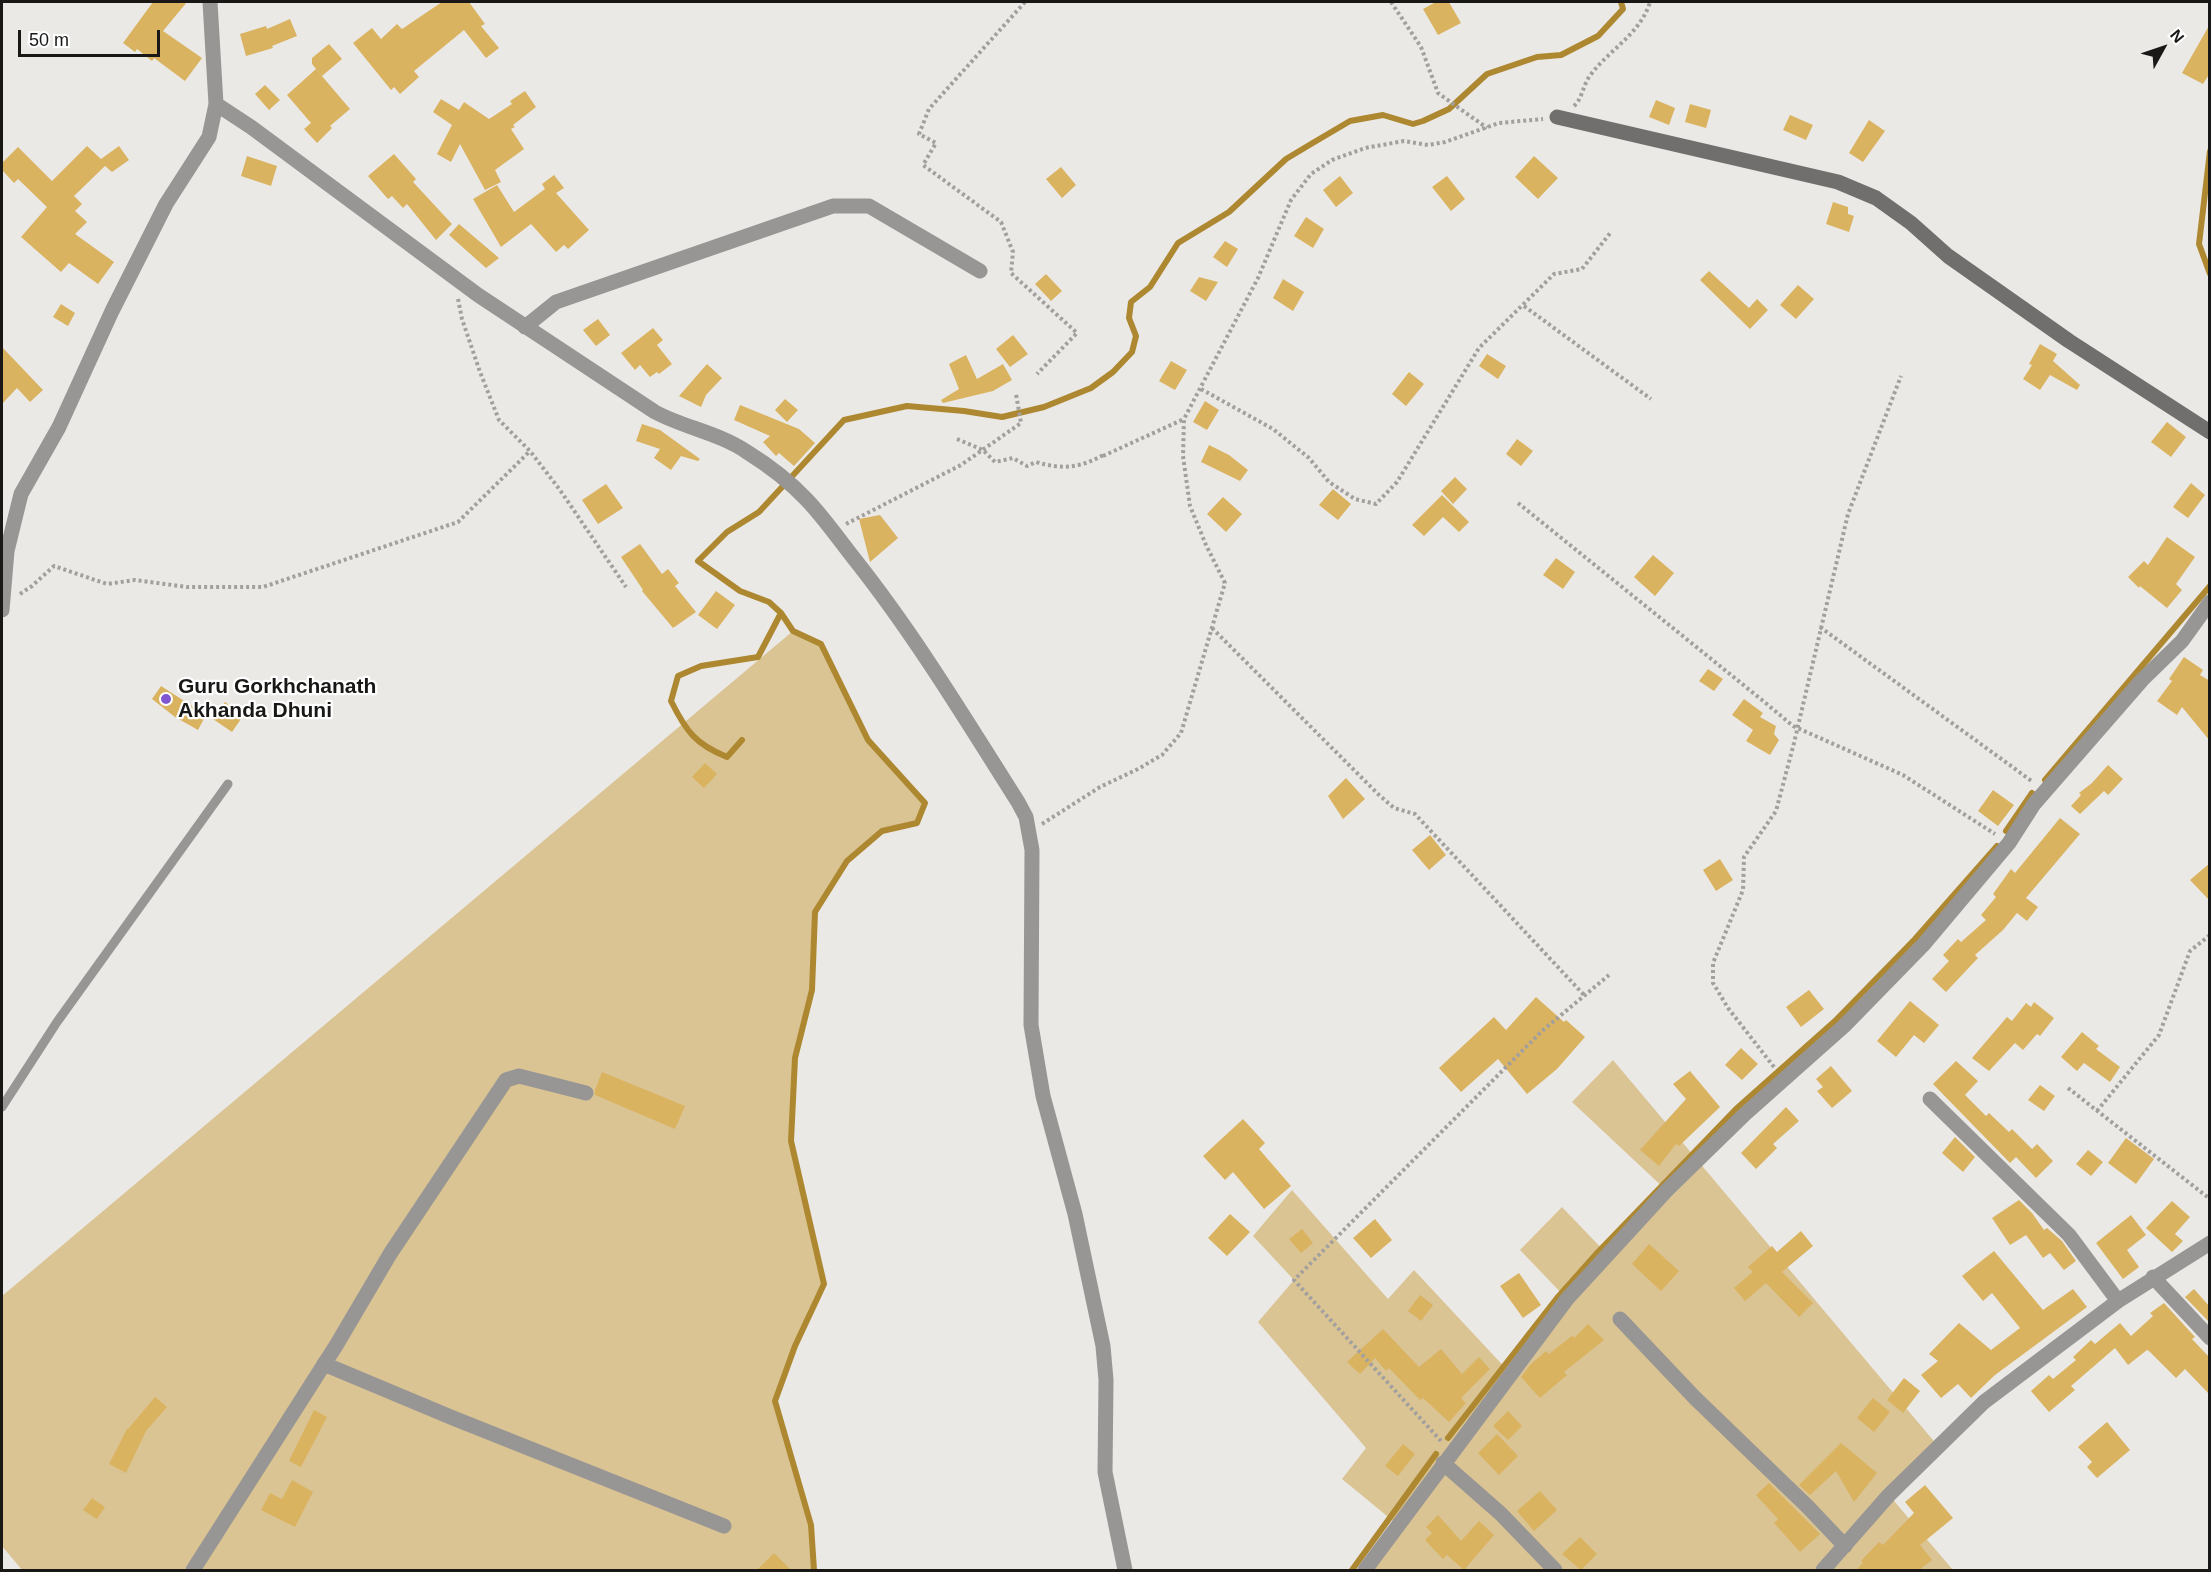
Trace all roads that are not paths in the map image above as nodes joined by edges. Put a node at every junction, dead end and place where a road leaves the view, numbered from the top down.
1 (210, 2) edge
2 (216, 104) junction
3 (1557, 117) road end
4 (980, 271) dead end
5 (525, 327) junction
6 (2210, 432) edge
7 (2210, 602) edge
8 (2, 607) edge
9 (228, 784) dead end
10 (586, 1093) dead end
11 (1930, 1099) dead end
12 (2, 1107) edge
13 (2210, 1244) edge
14 (2153, 1277) junction
15 (2118, 1301) junction
16 (1620, 1319) dead end
17 (2210, 1338) edge
18 (324, 1364) junction
19 (1447, 1458) junction
20 (724, 1526) dead end
21 (1845, 1546) junction
22 (193, 1570) edge
23 (1125, 1570) edge
24 (1365, 1570) edge
25 (1555, 1570) edge
26 (1823, 1570) edge

1 - 2 street
2 - 5 street
2 - 8 street
3 - 6 street
4 - 5 street
5 - 23 street
7 - 19 street
9 - 12 lane
10 - 18 street
11 - 15 street
13 - 14 street
14 - 15 street
14 - 17 street
15 - 21 street
16 - 21 street
18 - 20 street
18 - 22 street
19 - 24 street
19 - 25 street
21 - 26 street

